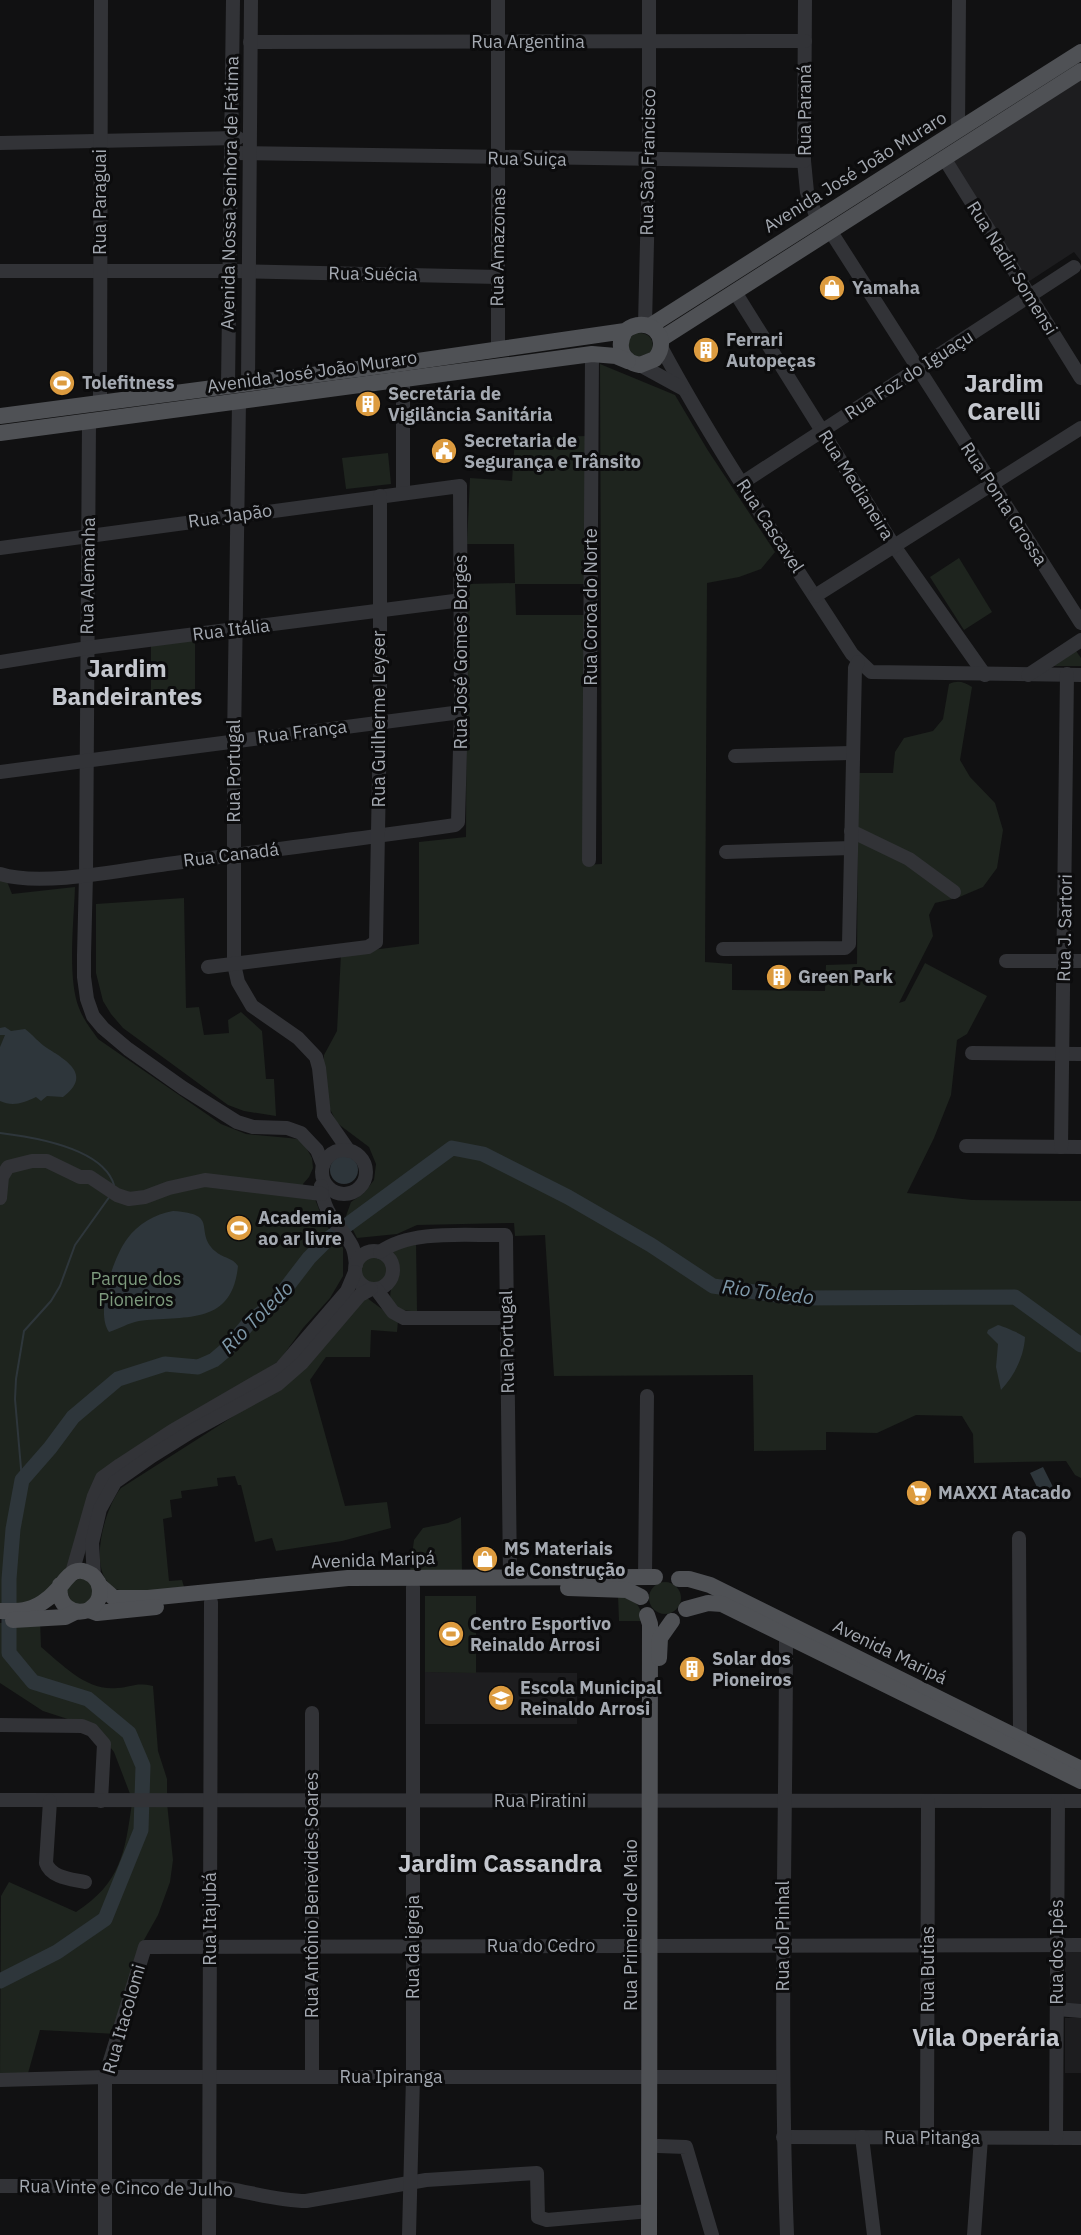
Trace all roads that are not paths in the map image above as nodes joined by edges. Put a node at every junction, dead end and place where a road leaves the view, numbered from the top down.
1 (101, 0) edge
2 (233, 0) edge
3 (251, 0) edge
4 (498, 0) edge
5 (649, 0) edge
6 (805, 0) edge
7 (959, 0) edge
8 (650, 41) junction
9 (805, 41) junction
10 (250, 42) junction
11 (499, 42) junction
12 (1081, 52) edge
13 (1081, 71) edge
14 (958, 130) junction
15 (250, 137) junction
16 (231, 138) junction
17 (100, 141) junction
18 (0, 143) edge
19 (231, 153) junction
20 (249, 153) junction
21 (936, 157) junction
22 (499, 158) junction
23 (649, 160) junction
24 (804, 161) junction
25 (817, 218) junction
26 (831, 232) junction
27 (754, 259) junction
28 (1074, 267) dead end
29 (0, 271) edge
30 (100, 271) junction
31 (229, 271) junction
32 (248, 271) junction
33 (764, 273) junction
34 (498, 277) junction
35 (735, 292) junction
36 (1030, 297) junction
37 (647, 325) junction
38 (625, 331) junction
39 (661, 343) junction
40 (498, 350) junction
41 (592, 354) junction
42 (634, 363) junction
43 (919, 370) junction
44 (1081, 378) edge
45 (403, 379) junction
46 (228, 386) junction
47 (684, 390) junction
48 (247, 395) junction
49 (100, 404) junction
50 (59, 409) junction
51 (7, 415) edge
52 (89, 421) junction
53 (1081, 428) edge
54 (33, 429) junction
55 (822, 430) junction
56 (0, 431) edge
57 (742, 483) junction
58 (991, 484) junction
59 (460, 486) joint
60 (403, 492) junction
61 (380, 496) junction
62 (236, 515) junction
63 (88, 535) junction
64 (894, 546) junction
65 (0, 548) edge
66 (815, 596) junction
67 (462, 600) junction
68 (380, 611) junction
69 (1081, 623) edge
70 (236, 630) junction
71 (1081, 640) edge
72 (87, 648) junction
73 (0, 662) edge
74 (858, 662) junction
75 (1074, 674) edge
76 (985, 675) junction
77 (1028, 675) junction
78 (461, 712) junction
79 (380, 722) junction
80 (234, 741) junction
81 (851, 753) junction
82 (735, 756) dead end
83 (86, 760) junction
84 (0, 772) edge
85 (1066, 772) junction
86 (1081, 772) edge
87 (459, 819) joint
88 (851, 831) junction
89 (378, 836) junction
90 (851, 848) junction
91 (726, 852) dead end
92 (234, 855) junction
93 (589, 860) dead end
94 (0, 873) edge
95 (86, 874) junction
96 (954, 892) dead end
97 (723, 949) dead end
98 (1064, 960) junction
99 (1006, 961) dead end
100 (1081, 961) edge
101 (234, 964) junction
102 (208, 967) dead end
103 (972, 1053) dead end
104 (1063, 1054) junction
105 (1081, 1054) edge
106 (966, 1146) dead end
107 (1061, 1147) junction
108 (1081, 1147) edge
109 (349, 1151) junction
110 (322, 1179) junction
111 (351, 1193) junction
112 (0, 1198) edge
113 (335, 1224) junction
114 (348, 1241) junction
115 (374, 1252) junction
116 (355, 1268) junction
117 (374, 1289) junction
118 (507, 1318) junction
119 (648, 1396) dead end
120 (1019, 1538) dead end
121 (510, 1577) junction
122 (650, 1577) junction
123 (66, 1579) junction
124 (679, 1579) junction
125 (97, 1581) junction
126 (413, 1587) junction
127 (641, 1597) junction
128 (211, 1602) junction
129 (686, 1609) junction
130 (0, 1611) edge
131 (82, 1611) junction
132 (28, 1614) junction
133 (647, 1615) junction
134 (0, 1621) edge
135 (672, 1621) junction
136 (789, 1631) junction
137 (312, 1713) dead end
138 (0, 1725) edge
139 (1020, 1738) junction
140 (1081, 1769) edge
141 (1081, 1781) edge
142 (0, 1800) edge
143 (50, 1801) junction
144 (101, 1801) junction
145 (210, 1801) junction
146 (312, 1801) junction
147 (413, 1801) junction
148 (654, 1801) junction
149 (783, 1801) junction
150 (928, 1801) junction
151 (1058, 1801) junction
152 (1081, 1801) edge
153 (85, 1882) dead end
154 (783, 1945) junction
155 (928, 1945) junction
156 (1057, 1945) junction
157 (1081, 1945) edge
158 (312, 1946) junction
159 (413, 1946) junction
160 (655, 1946) junction
161 (145, 1947) joint
162 (210, 1947) junction
163 (1057, 2009) junction
164 (1081, 2011) edge
165 (105, 2077) junction
166 (209, 2077) junction
167 (312, 2077) junction
168 (413, 2077) junction
169 (655, 2077) junction
170 (782, 2077) junction
171 (0, 2080) edge
172 (783, 2137) junction
173 (862, 2137) junction
174 (927, 2138) junction
175 (981, 2138) junction
176 (1056, 2138) junction
177 (1081, 2138) edge
178 (658, 2146) junction
179 (410, 2183) junction
180 (0, 2186) edge
181 (209, 2186) junction
182 (106, 2187) junction
183 (0, 2193) edge
184 (650, 2211) junction
185 (105, 2235) edge
186 (209, 2235) edge
187 (409, 2235) edge
188 (649, 2235) edge
189 (657, 2235) edge
190 (712, 2235) edge
191 (787, 2235) edge
192 (874, 2235) edge
193 (974, 2235) edge

1 - 17 street, Rua Paraguai
2 - 16 street, Avenida Nossa Senhora de Fátima
3 - 10 street, Avenida Nossa Senhora de Fátima
4 - 11 street, Rua Amazonas
5 - 8 street, Rua São Francisco
6 - 9 street, Rua Paraná
7 - 14 street
8 - 9 street, Rua Argentina
8 - 11 street, Rua Argentina
8 - 23 street, Rua São Francisco
9 - 24 street, Rua Paraná
10 - 11 street, Rua Argentina
10 - 15 street, Avenida Nossa Senhora de Fátima
11 - 22 street, Rua Amazonas
12 - 14 main road, Avenida José João Muraro
13 - 21 main road, Avenida José João Muraro
14 - 21 main road, Avenida José João Muraro
15 - 16 street
15 - 20 street, Avenida Nossa Senhora de Fátima
16 - 17 street
16 - 19 street, Avenida Nossa Senhora de Fátima
17 - 18 street
17 - 30 street, Rua Paraguai
19 - 20 street, Rua Suiça
19 - 31 street, Avenida Nossa Senhora de Fátima
20 - 22 street, Rua Suiça
20 - 32 street, Avenida Nossa Senhora de Fátima
21 - 25 main road, Avenida José João Muraro
21 - 26 main road, Avenida José João Muraro
21 - 36 street, Rua Nadir Somensi
22 - 23 street, Rua Suiça
22 - 34 street, Rua Amazonas
23 - 24 street, Rua Suiça
23 - 37 street, Rua São Francisco
24 - 25 street, Rua Paraná
25 - 27 main road, Avenida José João Muraro
26 - 33 main road, Avenida José João Muraro
26 - 43 street, Rua Ponta Grossa
27 - 33 main road
27 - 37 main road, Avenida José João Muraro
28 - 36 street, Rua Foz do Iguaçu
29 - 30 street
30 - 31 street
30 - 49 street, Rua Paraguai
31 - 32 street, Rua Suécia
31 - 46 street, Avenida Nossa Senhora de Fátima
32 - 34 street, Rua Suécia
32 - 48 street, Avenida Nossa Senhora de Fátima
33 - 35 main road, Avenida José João Muraro
34 - 40 street, Rua Amazonas
35 - 39 main road, Avenida José João Muraro
35 - 55 street, Rua Medianeira
36 - 43 street, Rua Foz do Iguaçu
36 - 44 street, Rua Nadir Somensi
37 - 38 main road, Avenida José João Muraro
37 - 39 main road
38 - 40 main road, Avenida José João Muraro
38 - 42 main road
39 - 42 main road, Avenida José João Muraro
39 - 47 street, Rua Cascavel
40 - 48 main road, Avenida José João Muraro
41 - 42 main road, Avenida José João Muraro
41 - 45 main road, Avenida José João Muraro
41 - 93 street, Rua Coroa do Norte
42 - 47 street, Rua Cascavel
43 - 55 street, Rua Foz do Iguaçu
43 - 58 street, Rua Ponta Grossa
45 - 48 main road, Avenida José João Muraro
45 - 60 street
46 - 48 main road, Avenida José João Muraro
46 - 49 main road, Avenida José João Muraro
47 - 57 street, Rua Cascavel
48 - 52 main road, Avenida José João Muraro
48 - 62 street, Rua Portugal
49 - 50 main road, Avenida José João Muraro
50 - 51 main road, Avenida José João Muraro
50 - 54 main road
51 - 56 main road
52 - 54 main road, Avenida José João Muraro
52 - 63 street, Rua Alemanha
53 - 58 street
54 - 56 main road, Avenida José João Muraro
55 - 57 street, Rua Foz do Iguaçu
55 - 64 street, Rua Medianeira
57 - 66 street, Rua Cascavel
58 - 64 street
58 - 69 street, Rua Ponta Grossa
59 - 60 street, Rua Japão
59 - 67 street, Rua José Gomes Borges
60 - 61 street, Rua Japão
61 - 62 street, Rua Japão
61 - 68 street, Rua Guilherme Leyser
62 - 63 street, Rua Japão
62 - 70 street, Rua Portugal
63 - 65 street, Rua Japão
63 - 72 street, Rua Alemanha
64 - 66 street
64 - 76 street, Rua Medianeira
66 - 74 street, Rua Cascavel
67 - 68 street, Rua Itália
67 - 78 street, Rua José Gomes Borges
68 - 70 street, Rua Itália
68 - 79 street, Rua Guilherme Leyser
70 - 72 street, Rua Itália
70 - 80 street, Rua Portugal
71 - 77 street
72 - 73 street, Rua Itália
72 - 83 street, Rua Alemanha
74 - 76 street, Rua Cascavel
74 - 81 street
75 - 77 street
75 - 85 street, Rua J. Sartori
76 - 77 street
78 - 79 street, Rua França
78 - 87 street, Rua José Gomes Borges
79 - 80 street, Rua França
79 - 89 street, Rua Guilherme Leyser
80 - 83 street, Rua França
80 - 92 street, Rua Portugal
81 - 82 street
81 - 88 street
83 - 84 street, Rua França
83 - 95 street, Rua Alemanha
85 - 86 street
85 - 98 street, Rua J. Sartori
87 - 89 street, Rua Canadá
88 - 90 street
88 - 96 street
89 - 92 street, Rua Canadá
89 - 101 street, Rua Guilherme Leyser
90 - 91 street
90 - 97 street
92 - 95 street, Rua Canadá
92 - 101 street, Rua Portugal
94 - 95 street, Rua Canadá
95 - 110 street, Rua Alemanha
98 - 99 street
98 - 100 street
98 - 104 street, Rua J. Sartori
101 - 102 street
101 - 109 street, Rua Portugal
103 - 104 street
104 - 105 street
104 - 107 street, Rua J. Sartori
106 - 107 street
107 - 108 street
109 - 110 street
109 - 111 street
110 - 111 street
110 - 112 street
110 - 113 street
111 - 113 street
113 - 114 street
114 - 115 street
114 - 116 street
115 - 116 street
115 - 117 street
115 - 118 street, Rua Portugal
116 - 117 street
116 - 123 street
117 - 118 street
117 - 125 street
118 - 121 street, Rua Portugal
119 - 122 street
120 - 139 street
121 - 122 main road, Avenida Maripá
121 - 125 main road, Avenida Maripá
122 - 124 main road
122 - 127 main road
123 - 125 main road
123 - 131 main road
123 - 132 main road, Avenida Maripá
124 - 129 main road
124 - 136 main road, Avenida Maripá
125 - 131 main road
126 - 127 main road, Avenida Maripá
126 - 128 main road, Avenida Maripá
126 - 147 street, Rua da igreja
127 - 133 main road
128 - 131 main road, Avenida Maripá
128 - 145 street, Rua Itajubá
129 - 135 main road
129 - 136 main road, Avenida Maripá
130 - 132 main road, Avenida Maripá
131 - 132 main road, Avenida Maripá
132 - 134 main road, Avenida Maripá
133 - 135 main road
133 - 148 main road, Rua Primeiro de Maio
135 - 148 main road, Rua Primeiro de Maio
136 - 139 main road, Avenida Maripá
136 - 141 main road, Avenida Maripá
136 - 149 street, Rua do Pinhal
137 - 146 street, Rua Antônio Benevides Soares
138 - 144 street
139 - 140 main road, Avenida Maripá
142 - 143 street, Rua Piratini
143 - 144 street, Rua Piratini
143 - 153 street
144 - 145 street, Rua Piratini
145 - 146 street, Rua Piratini
145 - 162 street, Rua Itajubá
146 - 147 street, Rua Piratini
146 - 158 street, Rua Antônio Benevides Soares
147 - 148 street, Rua Piratini
147 - 159 street, Rua da igreja
148 - 149 street, Rua Piratini
148 - 160 main road, Rua Primeiro de Maio
149 - 150 street, Rua Piratini
149 - 154 street, Rua do Pinhal
150 - 151 street, Rua Piratini
150 - 155 street, Rua Butias
151 - 152 street, Rua Piratini
151 - 156 street, Rua dos Ipês
154 - 155 street, Rua do Cedro
154 - 160 street, Rua do Cedro
154 - 170 street, Rua do Pinhal
155 - 156 street, Rua do Cedro
155 - 174 street, Rua Butias
156 - 157 street, Rua do Cedro
156 - 163 street, Rua dos Ipês
158 - 159 street, Rua do Cedro
158 - 162 street, Rua do Cedro
158 - 167 street, Rua Antônio Benevides Soares
159 - 160 street, Rua do Cedro
159 - 168 street, Rua da igreja
160 - 169 main road, Rua Primeiro de Maio
161 - 162 street, Rua do Cedro
161 - 165 street, Rua Itacolomi
162 - 166 street, Rua Itajubá
163 - 164 street
163 - 176 street, Rua dos Ipês
165 - 166 street, Rua Ipiranga
165 - 171 street, Rua Ipiranga
165 - 182 street, Rua Itacolomi
166 - 167 street, Rua Ipiranga
166 - 181 street, Rua Itajubá
167 - 168 street, Rua Ipiranga
168 - 169 street, Rua Ipiranga
168 - 179 street, Rua da igreja
169 - 170 street, Rua Ipiranga
169 - 178 main road, Rua Primeiro de Maio
169 - 184 main road, Rua Primeiro de Maio
170 - 172 street, Rua do Pinhal
172 - 173 street, Rua Pitanga
172 - 191 street, Rua do Pinhal
173 - 174 street, Rua Pitanga
173 - 192 street
174 - 175 street, Rua Pitanga
175 - 176 street, Rua Pitanga
175 - 193 street
176 - 177 street, Rua Pitanga
178 - 189 main road, Rua Primeiro de Maio
178 - 190 street
179 - 181 street, Rua Vinte e Cinco de Julho
179 - 184 street, Rua Vinte e Cinco de Julho
179 - 187 street, Rua da igreja
180 - 182 street, Rua Vinte e Cinco de Julho
180 - 183 street
181 - 182 street, Rua Vinte e Cinco de Julho
181 - 186 street, Rua Itajubá
182 - 185 street, Rua Itacolomi
184 - 188 main road, Rua Primeiro de Maio
188 - 189 street

